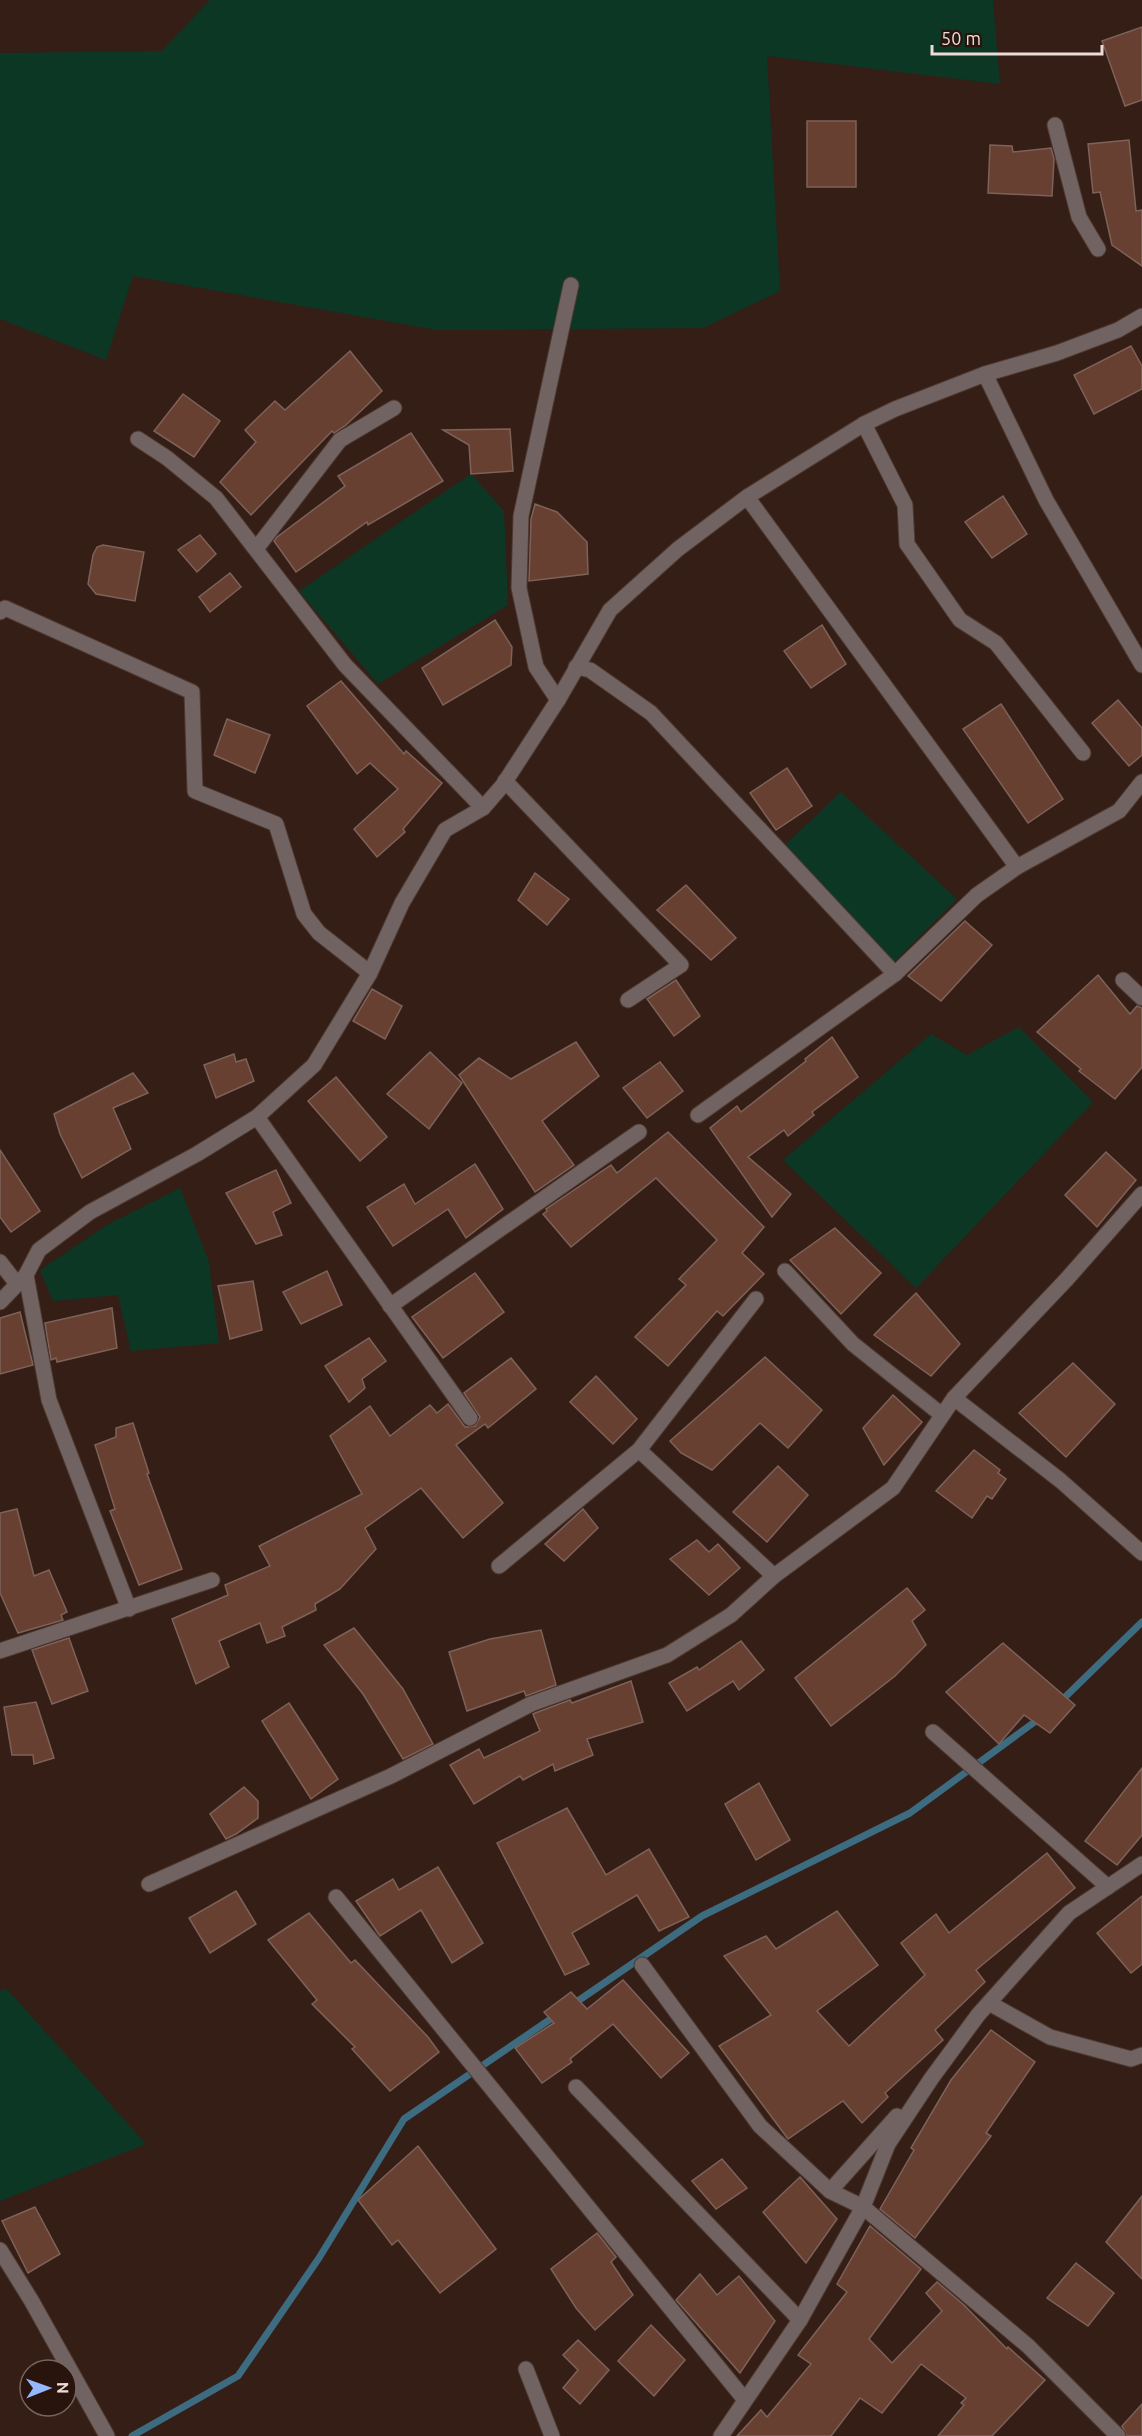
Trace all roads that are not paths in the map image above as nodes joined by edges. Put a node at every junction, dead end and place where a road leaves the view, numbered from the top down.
1 (1055, 125) dead end
2 (1098, 249) dead end
3 (571, 285) dead end
4 (1142, 316) edge
5 (985, 374) junction
6 (394, 408) dead end
7 (864, 424) junction
8 (138, 439) dead end
9 (747, 497) junction
10 (256, 549) junction
11 (0, 612) edge
12 (1142, 665) edge
13 (576, 667) junction
14 (558, 700) junction
15 (1083, 753) dead end
16 (505, 781) junction
17 (1142, 782) edge
18 (483, 808) junction
19 (1017, 867) junction
20 (370, 973) junction
21 (895, 974) junction
22 (1123, 980) dead end
23 (1142, 998) edge
24 (628, 1000) dead end
25 (698, 1115) dead end
26 (257, 1116) junction
27 (639, 1132) dead end
28 (1142, 1194) edge
29 (0, 1262) edge
30 (785, 1271) dead end
31 (22, 1279) junction
32 (756, 1299) dead end
33 (0, 1302) edge
34 (390, 1306) junction
35 (954, 1398) junction
36 (942, 1415) junction
37 (470, 1418) dead end
38 (639, 1450) junction
39 (1142, 1553) edge
40 (499, 1566) dead end
41 (774, 1575) junction
42 (212, 1580) dead end
43 (129, 1609) junction
44 (0, 1652) edge
45 (933, 1732) dead end
46 (1142, 1864) edge
47 (149, 1884) dead end
48 (1108, 1887) junction
49 (336, 1897) dead end
50 (642, 1965) dead end
51 (989, 2003) junction
52 (1142, 2055) edge
53 (931, 2079) junction
54 (576, 2087) dead end
55 (830, 2191) junction
56 (863, 2207) junction
57 (0, 2250) edge
58 (800, 2320) junction
59 (526, 2369) dead end
60 (745, 2400) junction
61 (107, 2436) edge
62 (552, 2436) edge
63 (721, 2436) edge
64 (1118, 2436) edge

1 - 2 street
3 - 14 street
4 - 5 street
5 - 7 street
5 - 12 street
6 - 10 street
7 - 9 street
7 - 15 street
8 - 10 street
9 - 13 street
9 - 19 street
10 - 18 street
11 - 20 street
13 - 14 street
13 - 21 street
14 - 16 street
16 - 18 street
16 - 24 street
17 - 19 street
18 - 20 street
19 - 21 street
20 - 26 street
21 - 25 street
22 - 23 street
26 - 31 street
26 - 34 street
27 - 34 street
28 - 35 street
29 - 31 street
30 - 36 street
31 - 33 street
31 - 43 street
32 - 38 street
34 - 37 street
35 - 36 street
35 - 39 street
36 - 41 street
38 - 40 street
38 - 41 street
41 - 47 street
42 - 43 street
43 - 44 street
45 - 48 street
46 - 48 street
48 - 51 street
49 - 60 street
50 - 55 street
51 - 52 street
51 - 53 street
53 - 55 street
53 - 56 street
54 - 58 street
55 - 56 street
56 - 58 street
56 - 64 street
57 - 61 street
58 - 60 street
59 - 62 street
60 - 63 street

